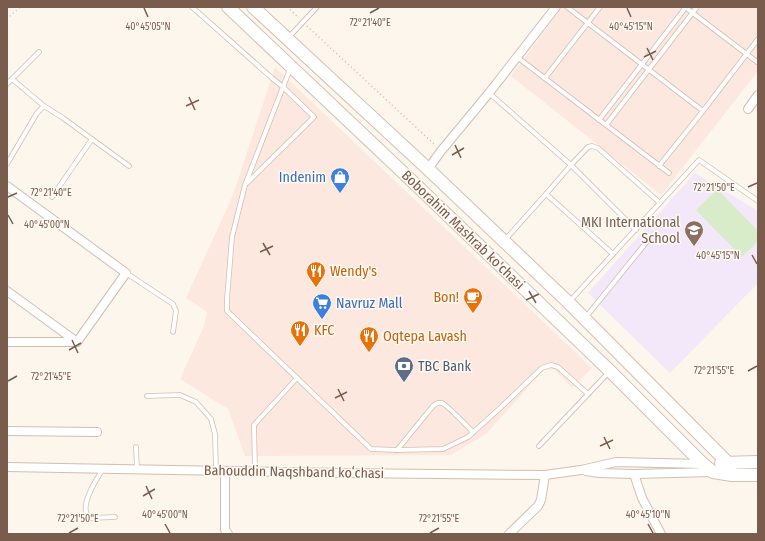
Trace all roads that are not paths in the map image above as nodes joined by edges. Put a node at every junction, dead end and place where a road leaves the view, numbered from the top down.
1 (192, 7) edge
2 (228, 7) edge
3 (253, 7) edge
4 (317, 7) edge
5 (556, 7) edge
6 (567, 7) edge
7 (600, 7) edge
8 (685, 7) edge
9 (697, 7) edge
10 (693, 13) junction
11 (588, 22) junction
12 (287, 39) junction
13 (758, 39) edge
14 (39, 52) dead end
15 (746, 54) junction
16 (518, 57) junction
17 (757, 62) dead end
18 (642, 64) junction
19 (291, 67) junction
20 (649, 70) junction
21 (544, 78) junction
22 (12, 79) junction
23 (7, 84) edge
24 (283, 87) junction
25 (490, 93) junction
26 (758, 95) edge
27 (44, 106) junction
28 (748, 110) dead end
29 (703, 111) junction
30 (371, 117) junction
31 (599, 120) junction
32 (606, 125) junction
33 (358, 131) junction
34 (92, 139) junction
35 (7, 164) edge
36 (571, 165) junction
37 (129, 166) dead end
38 (659, 166) junction
39 (428, 169) junction
40 (669, 173) dead end
41 (246, 185) junction
42 (7, 186) edge
43 (546, 194) junction
44 (52, 197) dead end
45 (758, 201) edge
46 (660, 203) junction
47 (636, 230) junction
48 (649, 239) dead end
49 (504, 241) junction
50 (613, 254) junction
51 (126, 273) junction
52 (7, 291) edge
53 (569, 303) junction
54 (585, 319) junction
55 (173, 332) dead end
56 (7, 342) edge
57 (77, 342) junction
58 (610, 371) junction
59 (297, 378) junction
60 (588, 394) junction
61 (147, 396) dead end
62 (7, 432) edge
63 (97, 432) dead end
64 (474, 432) junction
65 (539, 446) dead end
66 (136, 447) dead end
67 (397, 450) junction
68 (758, 462) edge
69 (728, 463) junction
70 (703, 464) junction
71 (7, 466) edge
72 (103, 468) junction
73 (137, 469) junction
74 (581, 470) junction
75 (216, 471) junction
76 (225, 471) junction
77 (255, 472) junction
78 (713, 472) junction
79 (634, 474) junction
80 (545, 475) junction
81 (732, 475) junction
82 (758, 475) edge
83 (115, 517) dead end
84 (228, 534) edge
85 (509, 534) edge
86 (661, 534) edge

1 - 24 lane
2 - 19 main road, Boborahim Mashrab ko'chasi
3 - 12 main road, Boborahim Mashrab ko'chasi
4 - 12 lane
5 - 16 street
6 - 11 lane
7 - 11 lane
8 - 10 lane
8 - 18 lane
9 - 10 lane
10 - 15 lane
10 - 20 lane
11 - 18 lane
11 - 21 lane
12 - 30 main road, Boborahim Mashrab ko'chasi
13 - 15 lane
14 - 22 lane
15 - 17 lane
15 - 29 lane
16 - 21 lane
16 - 25 street
18 - 20 lane
18 - 31 lane
19 - 24 lane
19 - 33 main road, Boborahim Mashrab ko'chasi
20 - 29 lane
20 - 32 lane
21 - 31 lane
22 - 23 lane
22 - 27 lane
24 - 41 lane
24 - 41 lane
25 - 36 lane
25 - 39 street
26 - 28 street
27 - 34 lane
27 - 35 lane
29 - 38 lane
30 - 33 main road
30 - 39 main road, Boborahim Mashrab ko'chasi
31 - 32 lane
32 - 38 lane
33 - 58 main road, Boborahim Mashrab ko'chasi
34 - 37 lane
34 - 44 lane
36 - 43 lane
36 - 46 lane
36 - 47 lane
38 - 40 lane
39 - 49 main road, Boborahim Mashrab ko'chasi
41 - 59 lane
42 - 51 street
43 - 49 lane
43 - 50 lane
45 - 46 lane
46 - 47 lane
47 - 50 lane
48 - 54 lane
49 - 53 main road, Boborahim Mashrab ko'chasi
50 - 53 lane
51 - 55 lane
51 - 57 street
52 - 57 street
53 - 54 main road, Boborahim Mashrab ko'chasi
54 - 69 main road, Boborahim Mashrab ko'chasi
56 - 57 street
58 - 60 lane
58 - 70 main road, Boborahim Mashrab ko'chasi
59 - 67 lane
59 - 77 lane
60 - 64 lane
60 - 65 lane
61 - 75 lane
62 - 63 street
64 - 67 lane
64 - 67 lane
66 - 73 lane
68 - 69 main road
69 - 70 main road
69 - 81 main road, Boborahim Mashrab ko'chasi
70 - 74 street
70 - 78 main road, Boborahim Mashrab ko'chasi
71 - 72 street, Bahouddin Naqshband koʻchasi
72 - 73 street, Bahouddin Naqshband koʻchasi
72 - 83 lane
73 - 75 street, Bahouddin Naqshband koʻchasi
74 - 79 street
74 - 80 street, Bahouddin Naqshband koʻchasi
75 - 76 street, Bahouddin Naqshband koʻchasi
76 - 77 street, Bahouddin Naqshband koʻchasi
76 - 84 street
77 - 80 street, Bahouddin Naqshband koʻchasi
78 - 79 street
78 - 81 main road
79 - 86 street
80 - 85 street
81 - 82 main road

